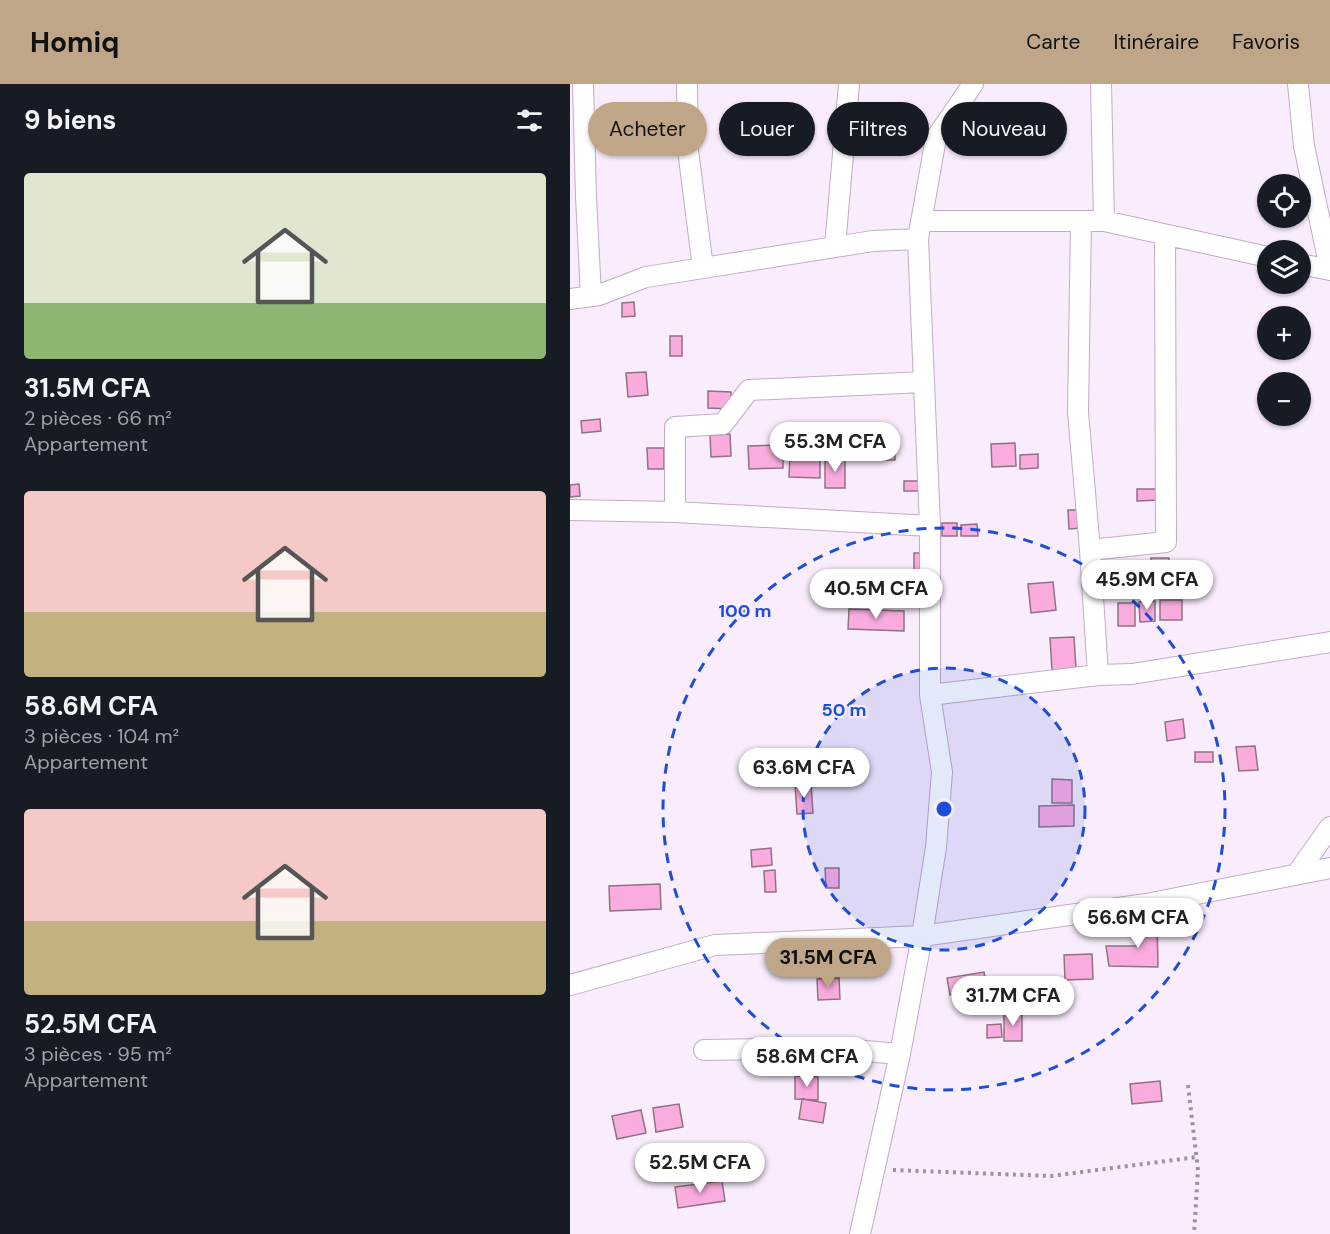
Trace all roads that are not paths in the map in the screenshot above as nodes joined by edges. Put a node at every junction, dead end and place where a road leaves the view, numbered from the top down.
1 (583, 84) edge
2 (687, 84) edge
3 (849, 84) edge
4 (973, 84) edge
5 (1101, 84) edge
6 (1298, 84) edge
7 (1081, 221) junction
8 (1104, 221) junction
9 (920, 230) junction
10 (1165, 235) junction
11 (835, 247) junction
12 (1257, 255) edge
13 (1311, 266) edge
14 (703, 268) junction
15 (1330, 269) edge
16 (591, 296) junction
17 (570, 299) edge
18 (924, 382) junction
19 (570, 510) edge
20 (675, 513) junction
21 (930, 526) junction
22 (1090, 550) junction
23 (1330, 642) edge
24 (1098, 675) junction
25 (930, 695) junction
26 (1330, 828) edge
27 (1330, 868) edge
28 (1296, 875) junction
29 (922, 936) junction
30 (570, 985) edge
31 (704, 1050) dead end
32 (900, 1054) junction
33 (860, 1234) edge

1 - 16 street
2 - 14 street
3 - 11 street
4 - 9 street
5 - 8 street
6 - 15 street
7 - 8 street
7 - 9 street
7 - 22 street
8 - 10 street
9 - 11 street
9 - 18 street
10 - 12 street
10 - 22 street
11 - 14 street
13 - 15 street
14 - 16 street
16 - 17 street
18 - 20 street
18 - 21 street
19 - 20 street
20 - 21 street
21 - 25 street
22 - 24 street
23 - 24 street
24 - 25 street
25 - 29 street
26 - 28 street
27 - 28 street
28 - 29 street
29 - 30 street
29 - 32 street
31 - 32 street
32 - 33 street

